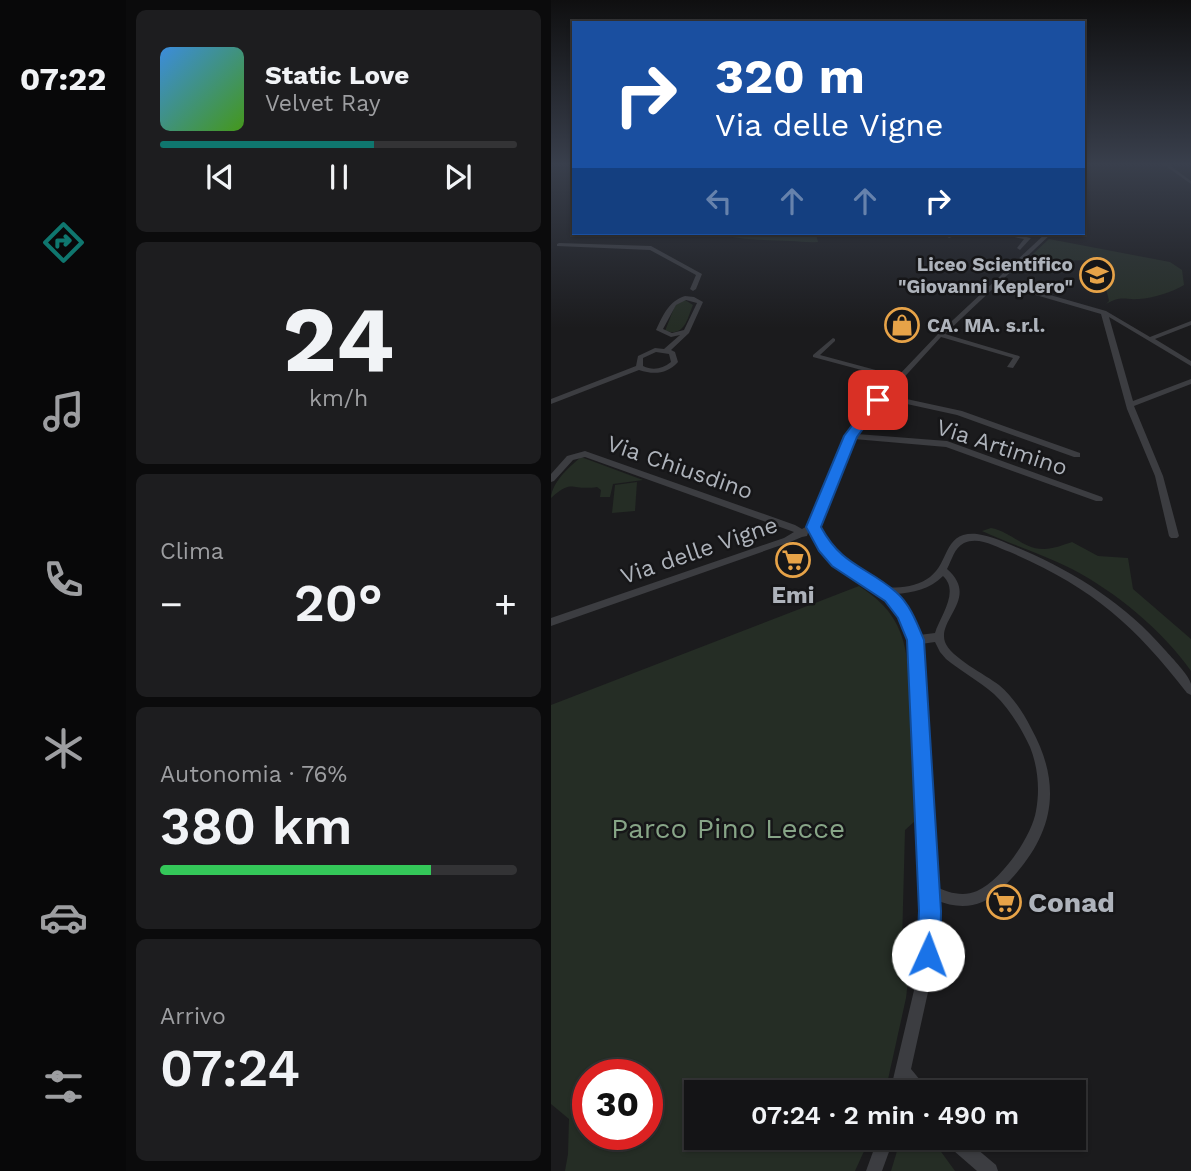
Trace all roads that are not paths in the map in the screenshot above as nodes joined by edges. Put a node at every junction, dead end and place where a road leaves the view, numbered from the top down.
1 (952, 235) edge
2 (1009, 235) edge
3 (1038, 235) edge
4 (1047, 235) edge
5 (949, 236) dead end
6 (551, 240) edge
7 (559, 245) junction
8 (551, 248) edge
9 (1020, 248) dead end
10 (1032, 249) junction
11 (998, 282) junction
12 (693, 289) junction
13 (682, 298) junction
14 (696, 299) junction
15 (1104, 312) junction
16 (1191, 323) edge
17 (659, 330) junction
18 (687, 331) junction
19 (940, 335) junction
20 (1150, 339) junction
21 (833, 340) dead end
22 (655, 350) junction
23 (667, 350) junction
24 (1191, 365) edge
25 (639, 367) junction
26 (1011, 367) dead end
27 (899, 378) junction
28 (1191, 381) edge
29 (881, 396) junction
30 (551, 402) edge
31 (1133, 404) dead end
32 (851, 436) junction
33 (1077, 456) dead end
34 (551, 479) edge
35 (1099, 499) dead end
36 (813, 527) junction
37 (804, 534) junction
38 (1174, 536) dead end
39 (943, 571) junction
40 (885, 591) junction
41 (551, 622) edge
42 (938, 637) junction
43 (916, 640) junction
44 (1191, 690) edge
45 (928, 890) junction
46 (903, 1073) junction
47 (901, 1080) edge
48 (909, 1080) edge
49 (882, 1150) edge
50 (966, 1150) edge
51 (874, 1171) edge
52 (990, 1171) edge

1 - 5 street
2 - 9 street
3 - 10 street
4 - 10 street, Via delle Vigne
6 - 7 street
7 - 8 street
7 - 12 street
10 - 11 street, Via delle Vigne
11 - 15 street
11 - 19 street, Via delle Vigne
12 - 13 street
12 - 14 street
13 - 14 street
13 - 17 street
14 - 18 street
15 - 20 street
15 - 38 street
16 - 20 street
17 - 18 street
17 - 22 street
18 - 23 street
19 - 26 street
19 - 27 street, Via delle Vigne
20 - 24 street
21 - 27 street
22 - 23 street
22 - 25 street
23 - 25 street
25 - 30 street
27 - 29 street, Via delle Vigne
28 - 31 street
29 - 32 street, Via delle Vigne
29 - 33 street
32 - 35 street, Via Artimino
32 - 36 street, Via delle Vigne
34 - 37 street, Via Chiusdino
36 - 37 street, Via delle Vigne
36 - 40 street
37 - 41 street, Via delle Vigne
39 - 40 street
39 - 42 street
39 - 44 street
40 - 43 street
42 - 43 street
42 - 45 street
43 - 45 street
45 - 46 street
46 - 47 street
46 - 48 street
49 - 51 street
50 - 52 street

